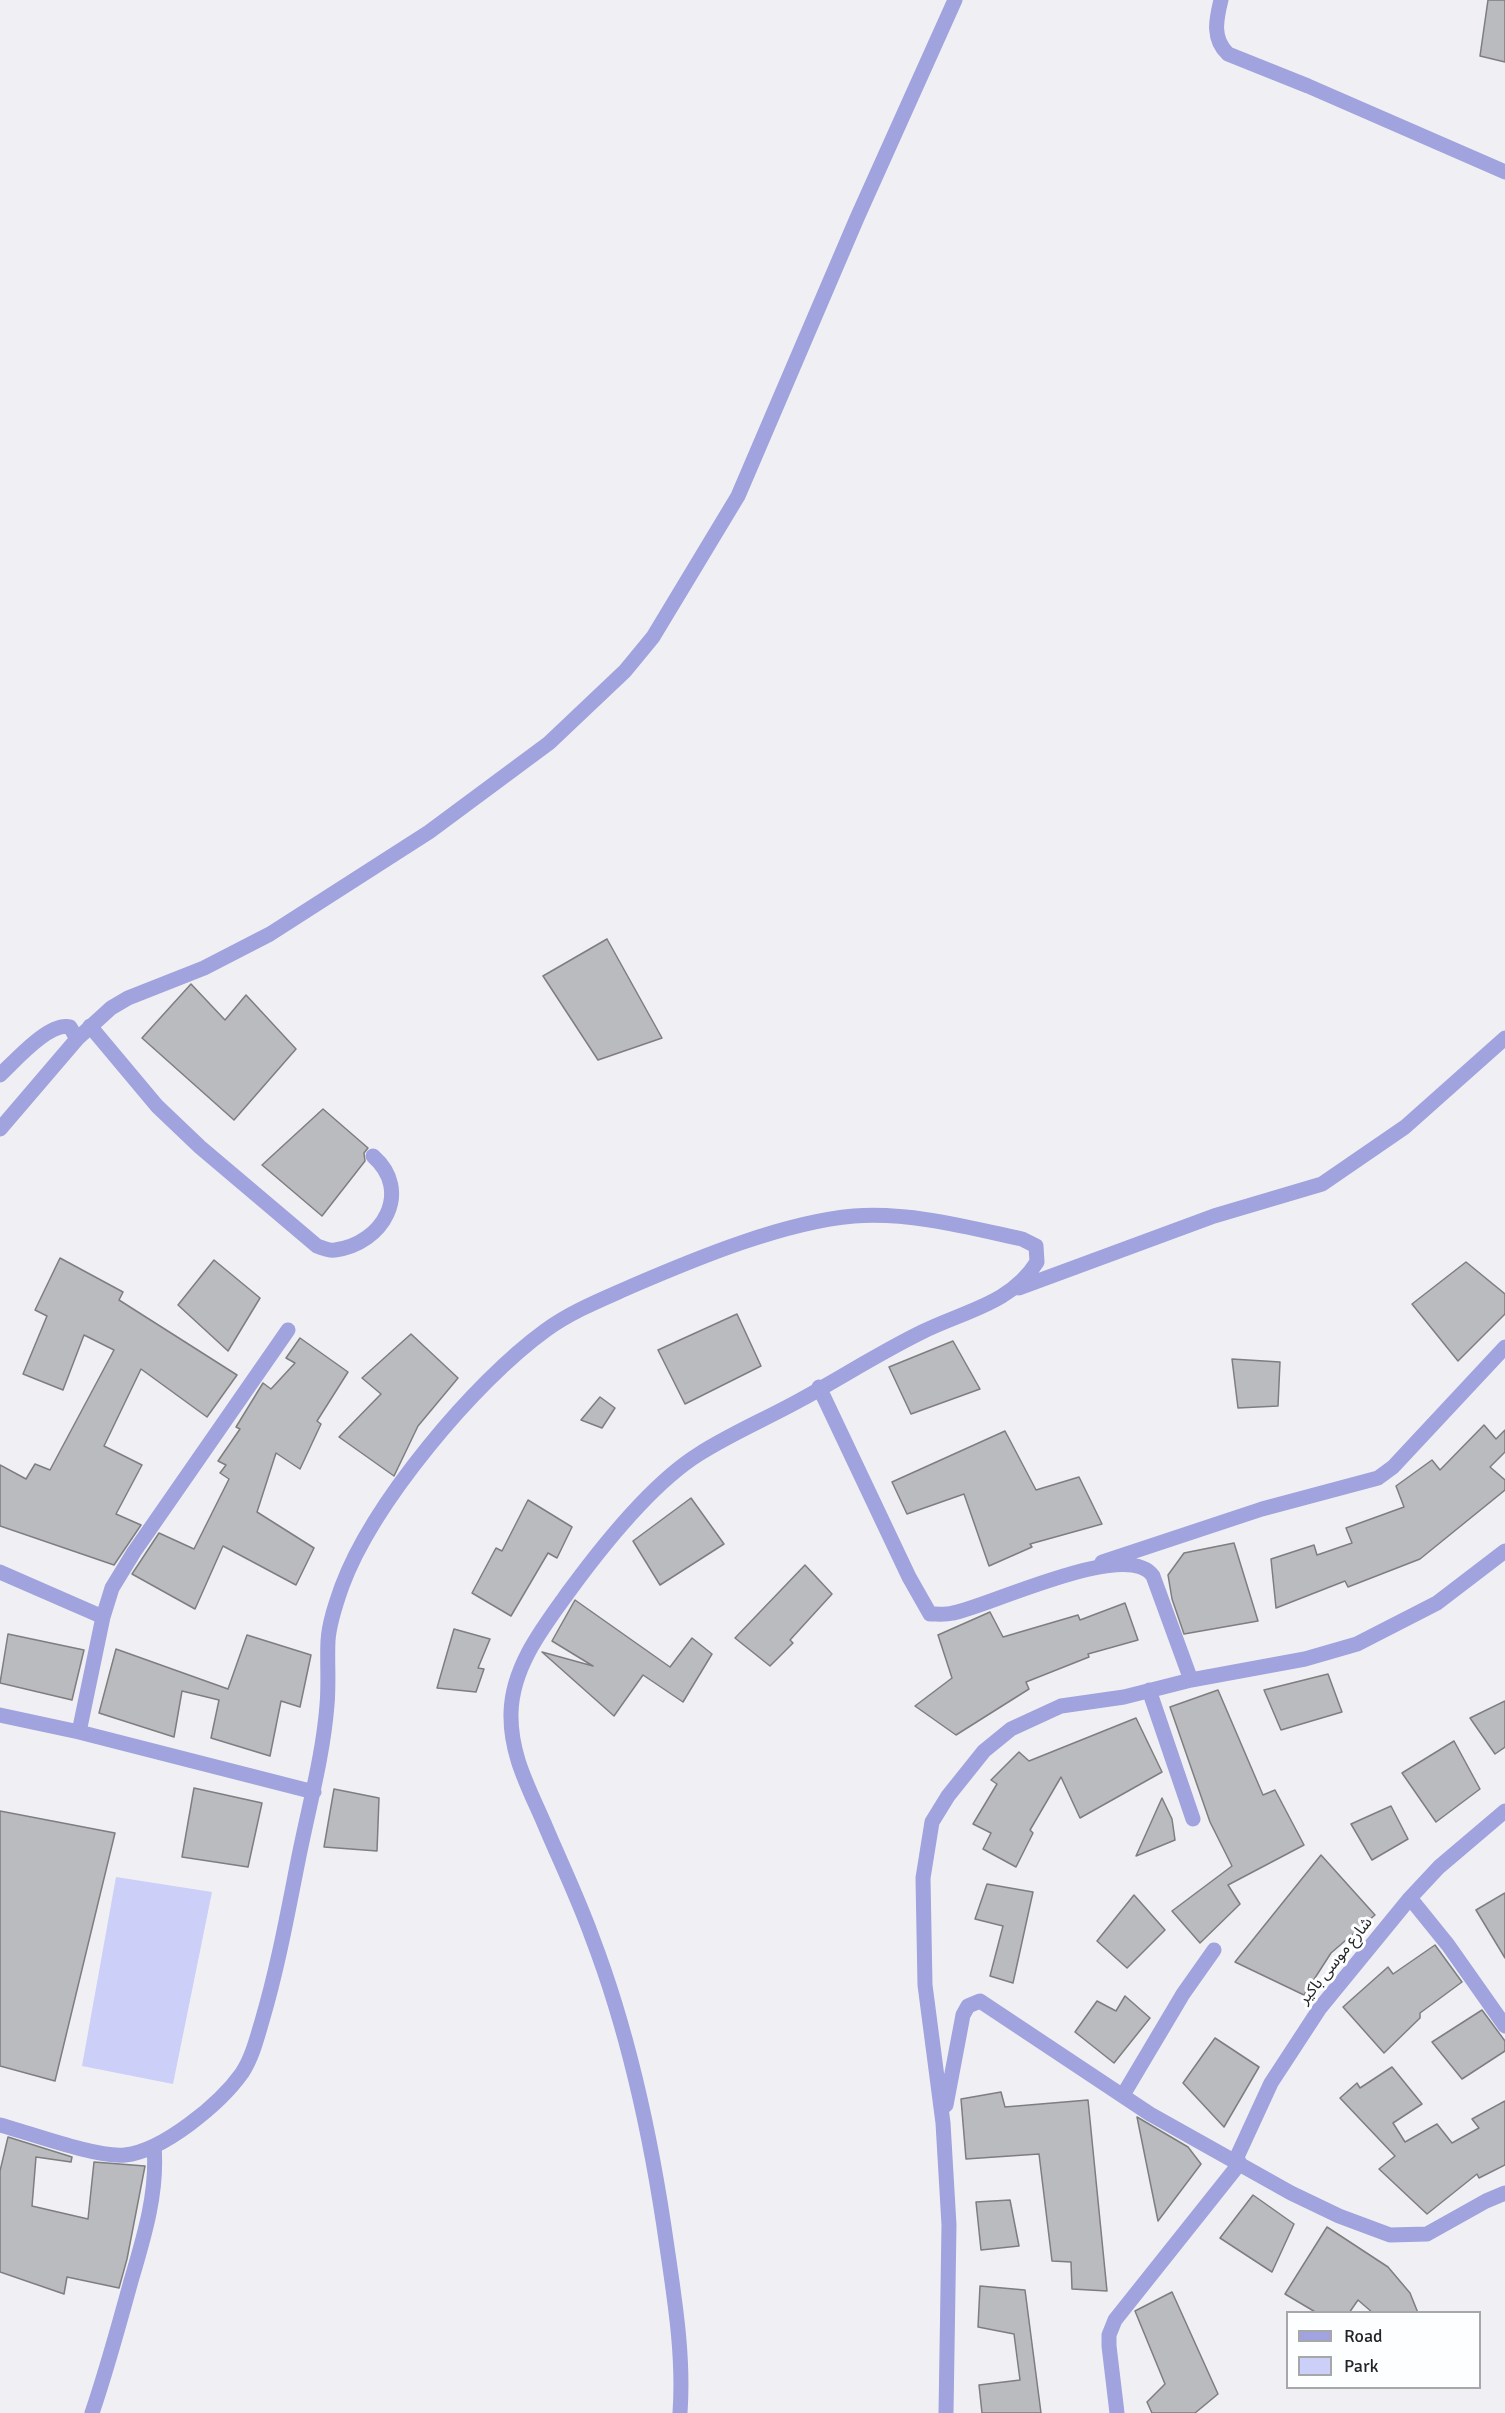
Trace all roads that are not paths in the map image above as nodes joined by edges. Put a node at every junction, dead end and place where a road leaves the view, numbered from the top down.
1 (956, 0) edge
2 (1221, 0) edge
3 (1505, 172) edge
4 (90, 1026) junction
5 (1505, 1038) edge
6 (77, 1040) junction
7 (0, 1075) edge
8 (0, 1129) edge
9 (373, 1156) dead end
10 (1016, 1289) junction
11 (288, 1330) dead end
12 (1505, 1347) edge
13 (819, 1387) junction
14 (1505, 1551) edge
15 (0, 1572) edge
16 (1071, 1573) junction
17 (103, 1617) junction
18 (1191, 1680) junction
19 (1149, 1690) junction
20 (0, 1715) edge
21 (79, 1732) junction
22 (314, 1792) junction
23 (1505, 1811) edge
24 (1193, 1819) dead end
25 (1410, 1898) junction
26 (1214, 1950) dead end
27 (1505, 2026) edge
28 (1123, 2095) junction
29 (943, 2123) junction
30 (0, 2125) edge
31 (154, 2146) junction
32 (1240, 2163) junction
33 (1505, 2193) edge
34 (92, 2413) edge
35 (680, 2413) edge
36 (946, 2413) edge
37 (1117, 2413) edge

1 - 4 street
2 - 3 street
4 - 6 street
4 - 9 street
5 - 10 street
6 - 7 street
6 - 8 street
10 - 13 street
10 - 22 street
11 - 17 street
12 - 16 street
13 - 16 street
13 - 35 street
14 - 18 street
15 - 17 street
16 - 18 street
17 - 21 street
18 - 19 street
19 - 24 street
19 - 29 street
20 - 21 street
21 - 22 street
22 - 31 street
23 - 25 street, شارع موسى باكير
25 - 27 street
25 - 32 street, شارع موسى باكير
26 - 28 street
28 - 29 street
28 - 32 street
29 - 36 street
30 - 31 street
31 - 34 street
32 - 33 street
32 - 37 street

